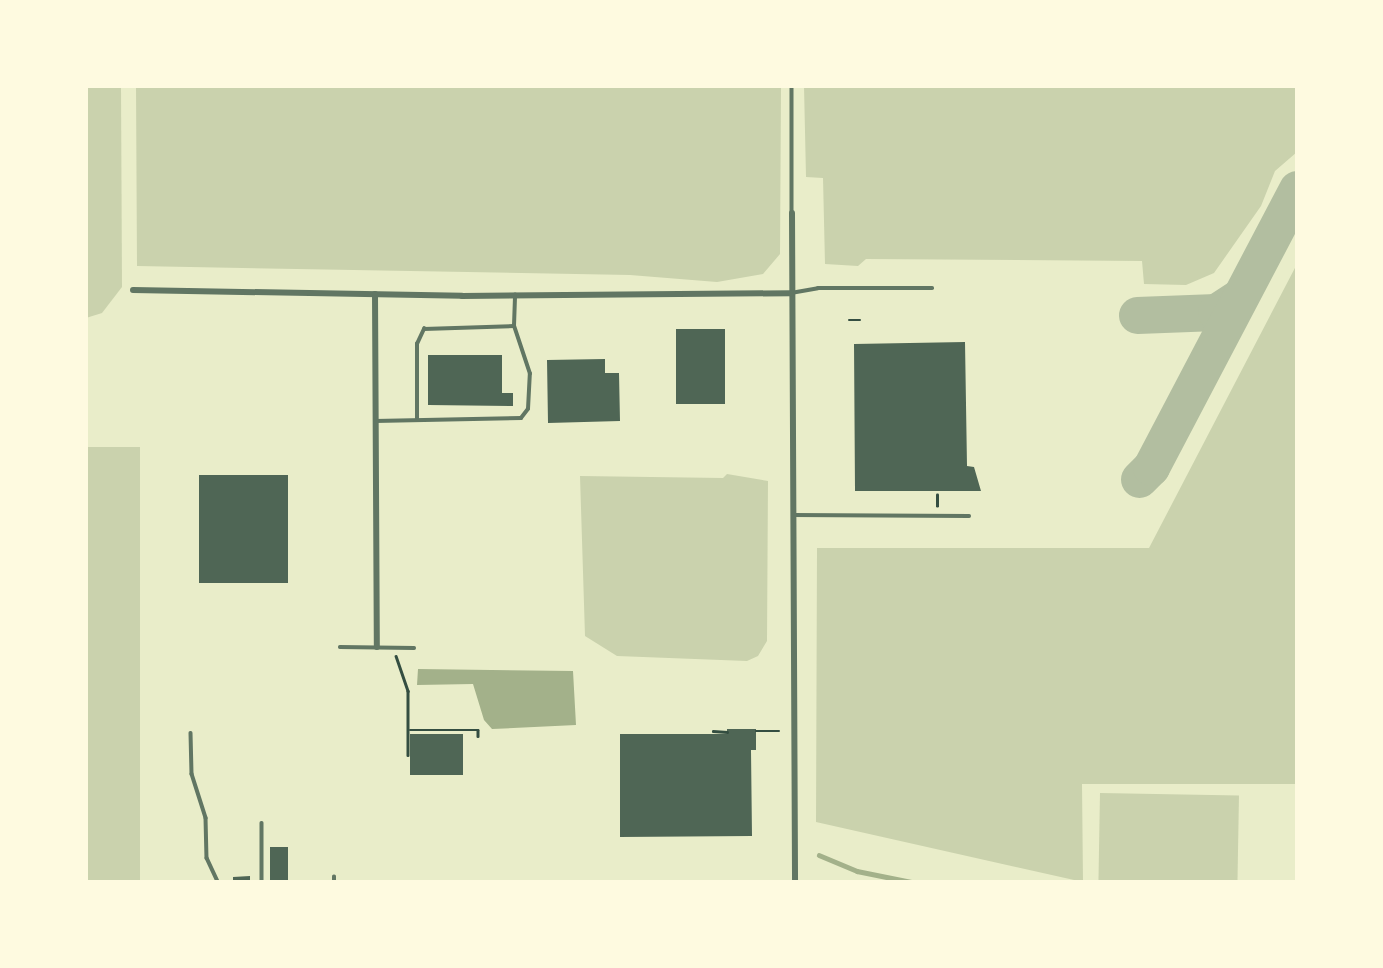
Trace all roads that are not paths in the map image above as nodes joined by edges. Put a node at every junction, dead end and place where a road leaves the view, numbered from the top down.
1 (792, 86) edge
2 (792, 213) joint
3 (932, 288) dead end
4 (133, 290) dead end
5 (515, 293) junction
6 (791, 293) junction
7 (375, 295) junction
8 (514, 326) junction
9 (417, 420) junction
10 (375, 421) junction
11 (793, 514) junction
12 (969, 516) dead end
13 (340, 647) dead end
14 (377, 647) junction
15 (414, 648) dead end
16 (191, 733) dead end
17 (262, 822) dead end
18 (218, 882) edge
19 (262, 882) edge
20 (795, 882) edge

1 - 2 lane
2 - 6 street
3 - 6 lane
4 - 7 street
5 - 6 street
5 - 7 street
5 - 8 lane
6 - 11 street
7 - 10 street
8 - 9 lane
8 - 9 lane
9 - 10 lane
10 - 14 street
11 - 12 lane
11 - 20 street
13 - 14 lane
14 - 15 lane
16 - 18 lane
17 - 19 lane

